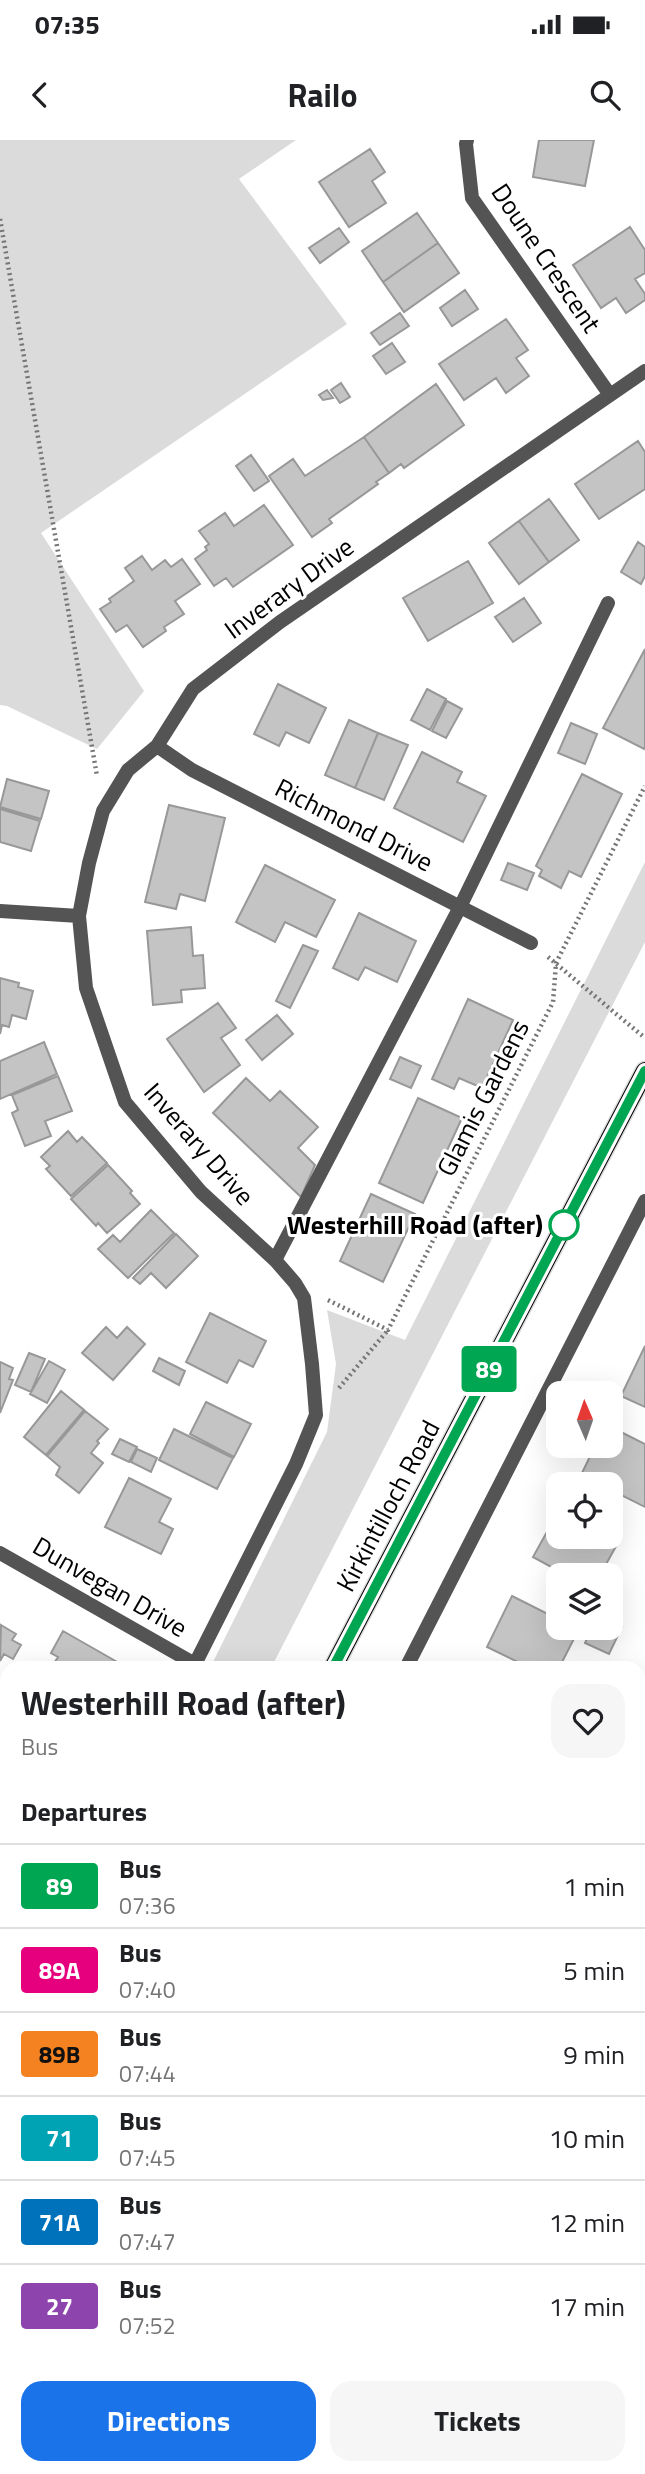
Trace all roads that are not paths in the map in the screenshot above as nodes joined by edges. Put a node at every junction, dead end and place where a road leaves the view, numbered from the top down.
1 (467, 140) edge
2 (645, 371) edge
3 (611, 395) junction
4 (608, 603) dead end
5 (157, 746) junction
6 (460, 907) junction
7 (0, 911) edge
8 (79, 916) junction
9 (531, 943) road end
10 (645, 1070) edge
11 (645, 1201) edge
12 (275, 1260) junction
13 (0, 1553) edge
14 (185, 1661) edge
15 (197, 1661) edge
16 (337, 1661) edge
17 (410, 1661) edge

1 - 3 street, Doune Crescent
2 - 3 street, Inverary Drive
3 - 5 street, Inverary Drive
4 - 6 street
5 - 6 street, Richmond Drive
5 - 8 street, Inverary Drive
6 - 9 street, Richmond Drive
6 - 12 street
7 - 8 street
8 - 12 street, Inverary Drive
10 - 16 main road, Kirkintilloch Road
11 - 17 street
12 - 15 street, Inverary Drive
13 - 14 street, Dunvegan Drive

